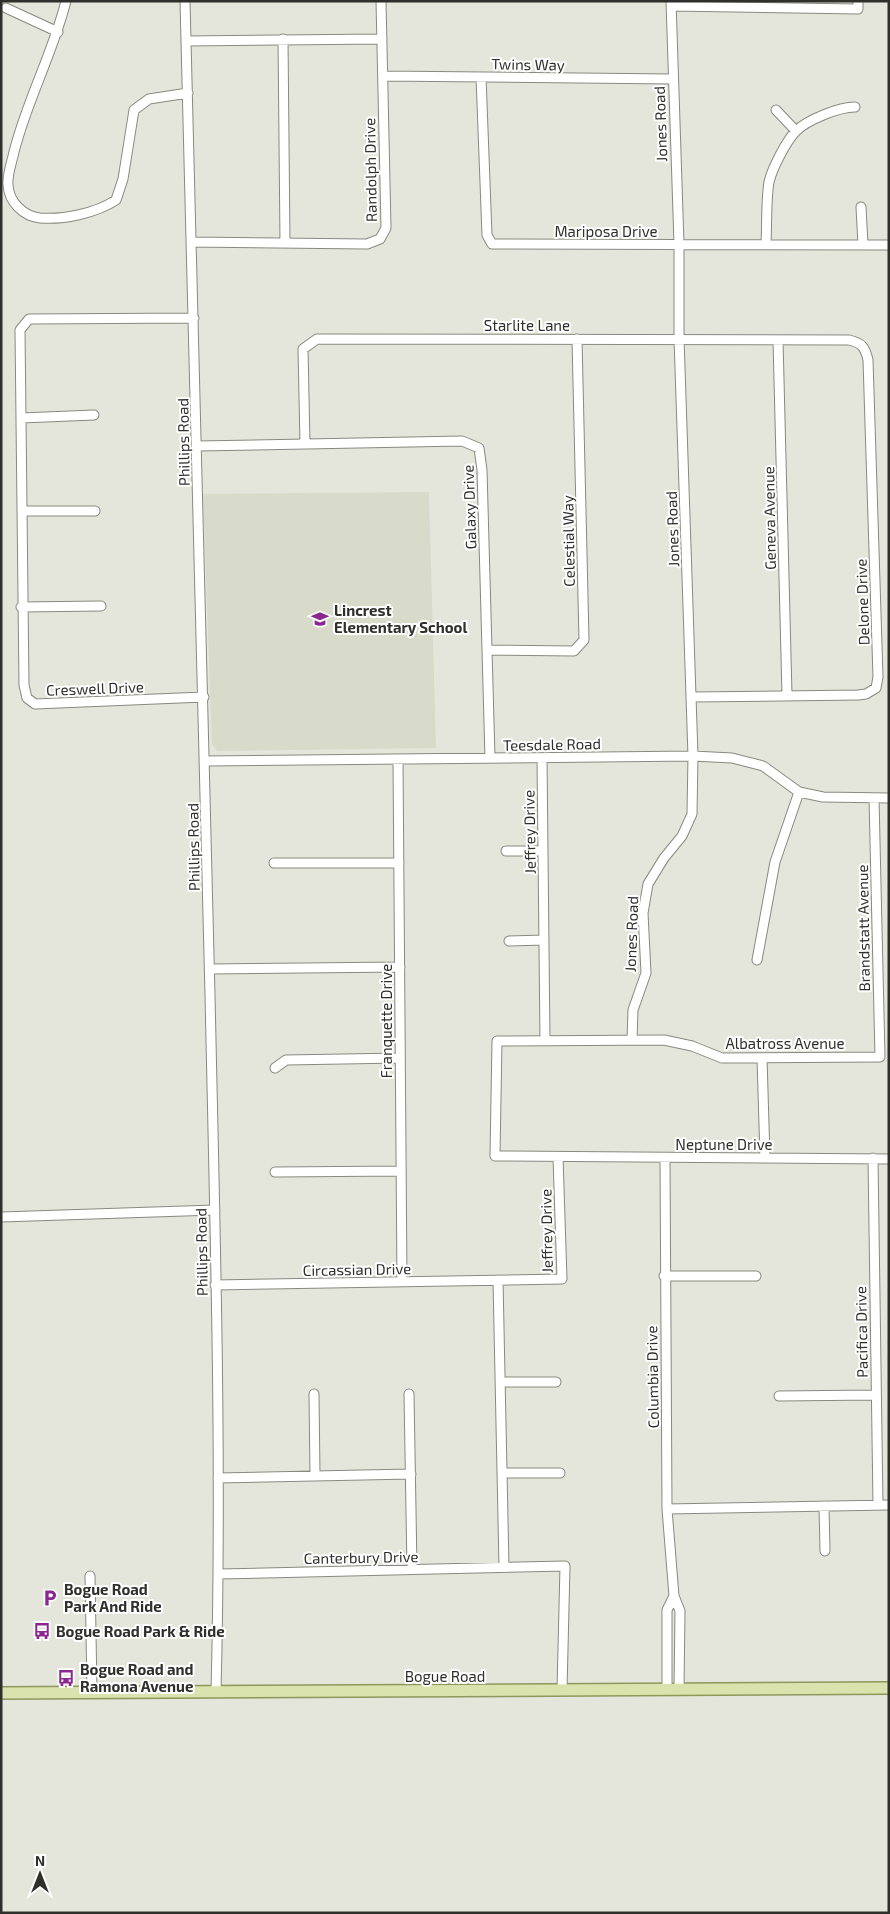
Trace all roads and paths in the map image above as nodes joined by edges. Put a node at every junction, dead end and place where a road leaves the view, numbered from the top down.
1 (66, 1) edge
2 (185, 1) edge
3 (381, 1) edge
4 (858, 1) edge
5 (671, 4) edge
6 (767, 5) edge
7 (6, 8) dead end
8 (58, 32) junction
9 (283, 39) junction
10 (382, 39) junction
11 (186, 41) junction
12 (383, 76) junction
13 (481, 77) junction
14 (672, 80) junction
15 (188, 93) junction
16 (855, 107) dead end
17 (776, 110) dead end
18 (796, 131) junction
19 (861, 207) dead end
20 (192, 242) junction
21 (285, 243) junction
22 (766, 243) junction
23 (679, 244) junction
24 (863, 244) junction
25 (889, 245) edge
26 (194, 318) junction
27 (679, 338) junction
28 (577, 339) junction
29 (778, 340) junction
30 (849, 340) joint
31 (94, 416) dead end
32 (21, 418) junction
33 (305, 444) junction
34 (197, 446) junction
35 (22, 511) junction
36 (95, 511) dead end
37 (22, 606) junction
38 (101, 606) dead end
39 (487, 650) junction
40 (787, 695) junction
41 (204, 697) junction
42 (691, 697) junction
43 (693, 756) junction
44 (490, 758) junction
45 (542, 758) junction
46 (398, 759) junction
47 (205, 761) junction
48 (800, 792) junction
49 (874, 798) junction
50 (889, 798) edge
51 (506, 851) dead end
52 (543, 852) junction
53 (274, 864) dead end
54 (399, 864) junction
55 (544, 940) junction
56 (509, 941) dead end
57 (757, 960) dead end
58 (400, 967) junction
59 (210, 969) junction
60 (632, 1040) junction
61 (545, 1041) junction
62 (880, 1057) joint
63 (400, 1058) junction
64 (762, 1058) junction
65 (275, 1068) dead end
66 (558, 1157) junction
67 (664, 1158) junction
68 (765, 1158) junction
69 (873, 1158) junction
70 (889, 1158) edge
71 (401, 1171) junction
72 (275, 1172) dead end
73 (214, 1210) junction
74 (1, 1217) edge
75 (664, 1276) junction
76 (756, 1276) dead end
77 (498, 1280) junction
78 (402, 1282) junction
79 (216, 1285) junction
80 (500, 1382) junction
81 (556, 1382) dead end
82 (314, 1394) dead end
83 (409, 1394) dead end
84 (875, 1395) junction
85 (779, 1396) dead end
86 (502, 1473) junction
87 (560, 1473) dead end
88 (411, 1474) junction
89 (315, 1476) junction
90 (218, 1478) junction
91 (878, 1505) junction
92 (889, 1505) edge
93 (824, 1506) junction
94 (667, 1509) junction
95 (826, 1552) dead end
96 (504, 1567) junction
97 (412, 1569) junction
98 (219, 1574) junction
99 (90, 1576) dead end
100 (674, 1596) junction
101 (889, 1688) edge
102 (679, 1689) junction
103 (562, 1690) junction
104 (667, 1690) junction
105 (92, 1692) junction
106 (216, 1692) junction
107 (1, 1693) edge

1 - 8 street
2 - 11 street, Phillips Road
3 - 10 street, Randolph Drive
4 - 6 street
5 - 6 street
5 - 14 street, Jones Road
7 - 8 street
8 - 15 street
9 - 10 street
9 - 11 street
9 - 21 street
10 - 12 street, Randolph Drive
11 - 15 street, Phillips Road
12 - 13 street, Twins Way
12 - 21 street, Randolph Drive
13 - 14 street, Twins Way
13 - 23 street, Mariposa Drive
14 - 23 street, Jones Road
15 - 20 street, Phillips Road
16 - 18 street
17 - 18 street
18 - 22 street
19 - 24 street
20 - 21 street, Randolph Drive
20 - 26 street, Phillips Road
22 - 23 street, Mariposa Drive
22 - 24 street, Mariposa Drive
23 - 27 street, Jones Road
24 - 25 street, Mariposa Drive
26 - 32 street, Creswell Drive
26 - 34 street, Phillips Road
27 - 28 street, Starlite Lane
27 - 29 street, Starlite Lane
27 - 42 street, Jones Road
28 - 33 street, Starlite Lane
28 - 39 street, Celestial Way
29 - 30 street, Starlite Lane
29 - 40 street, Geneva Avenue
30 - 40 street, Delone Drive
31 - 32 street
32 - 35 street, Creswell Drive
33 - 34 street, Galaxy Drive
33 - 39 street, Galaxy Drive
34 - 41 street, Phillips Road
35 - 36 street
35 - 37 street, Creswell Drive
37 - 38 street
37 - 41 street, Creswell Drive
39 - 44 street, Galaxy Drive
40 - 42 street, Delone Drive
41 - 47 street, Phillips Road
42 - 43 street, Jones Road
43 - 45 street, Teesdale Road
43 - 48 street, Teesdale Road
43 - 60 street, Jones Road
44 - 45 street, Teesdale Road
44 - 46 street, Teesdale Road
45 - 52 street, Jeffrey Drive
46 - 47 street, Teesdale Road
46 - 54 street, Franquette Drive
47 - 59 street, Phillips Road
48 - 49 street, Teesdale Road
48 - 57 street
49 - 50 street, Teesdale Road
49 - 62 street, Brandstatt Avenue
51 - 52 street
52 - 55 street, Jeffrey Drive
53 - 54 street
54 - 58 street, Franquette Drive
55 - 56 street
55 - 61 street, Jeffrey Drive
58 - 59 street
58 - 63 street, Franquette Drive
59 - 73 street, Phillips Road
60 - 61 street, Albatross Avenue
60 - 64 street, Albatross Avenue
61 - 66 street
62 - 64 street, Albatross Avenue
63 - 65 street
63 - 71 street, Franquette Drive
64 - 68 street
66 - 67 street, Neptune Drive
66 - 77 street, Jeffrey Drive
67 - 68 street, Neptune Drive
67 - 75 street, Columbia Drive
68 - 69 street, Neptune Drive
69 - 70 street, Neptune Drive
69 - 84 street, Pacifica Drive
71 - 72 street
71 - 78 street, Franquette Drive
73 - 74 street
73 - 79 street, Phillips Road
75 - 76 street
75 - 94 street, Columbia Drive
77 - 78 street, Circassian Drive
77 - 80 street
78 - 79 street, Circassian Drive
79 - 90 street, Phillips Road
80 - 81 street
80 - 86 street
82 - 89 street
83 - 88 street
84 - 85 street
84 - 91 street, Pacifica Drive
86 - 87 street
86 - 96 street
88 - 89 street
88 - 97 street
89 - 90 street
90 - 98 street, Phillips Road
91 - 92 street
91 - 93 street
93 - 94 street
93 - 95 street
94 - 100 street, Columbia Drive
96 - 97 street, Canterbury Drive
96 - 103 street
97 - 98 street, Canterbury Drive
98 - 106 street, Phillips Road
99 - 105 street
100 - 102 street, Columbia Drive
100 - 104 street, Columbia Drive
101 - 102 main road, Bogue Road
102 - 104 main road, Bogue Road
103 - 104 main road, Bogue Road
103 - 106 main road, Bogue Road
105 - 106 main road, Bogue Road
105 - 107 main road, Bogue Road

